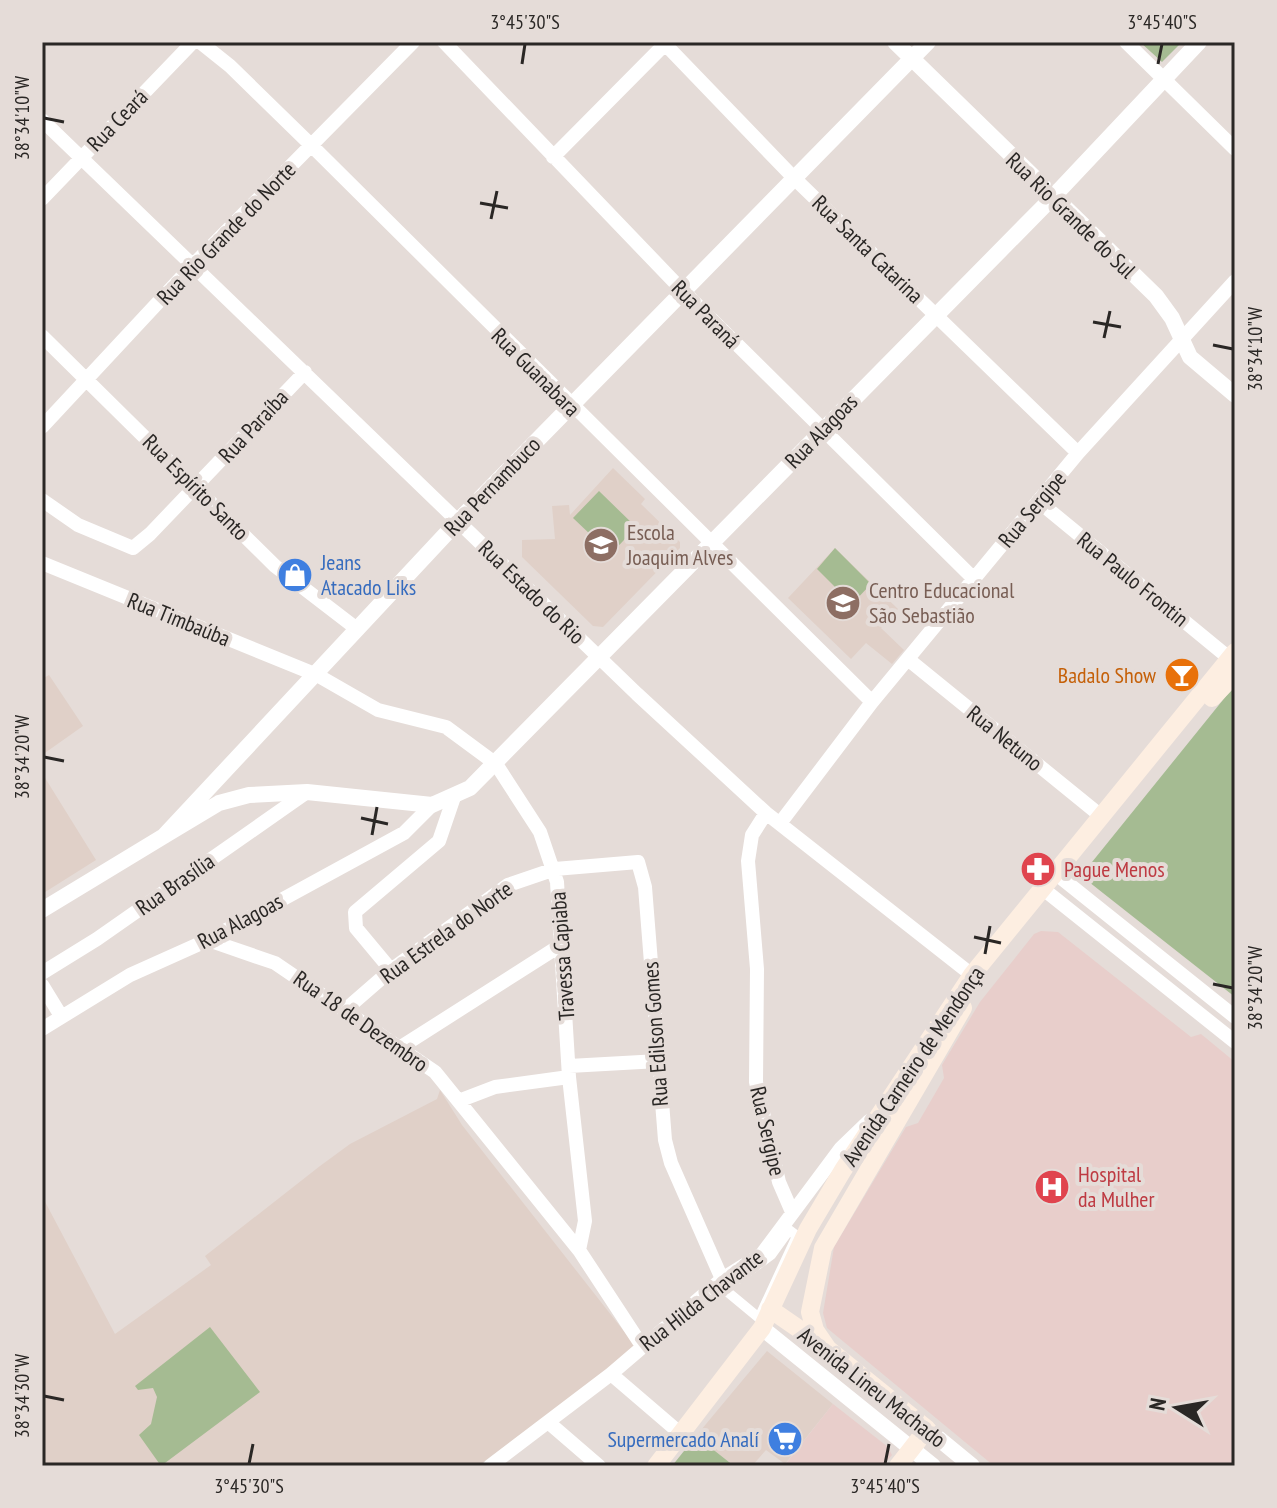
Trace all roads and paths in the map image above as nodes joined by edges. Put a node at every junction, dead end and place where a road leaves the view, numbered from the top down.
1 (193, 42) edge
2 (200, 42) edge
3 (413, 42) edge
4 (444, 42) edge
5 (895, 42) edge
6 (928, 42) edge
7 (1126, 42) edge
8 (1199, 42) edge
9 (665, 43) edge
10 (912, 58) junction
11 (1163, 79) junction
12 (42, 120) edge
13 (312, 146) junction
14 (1235, 149) edge
15 (553, 157) junction
16 (79, 159) junction
17 (793, 177) junction
18 (1052, 198) junction
19 (42, 199) edge
20 (192, 266) junction
21 (1235, 281) edge
22 (682, 290) junction
23 (936, 315) junction
24 (42, 336) edge
25 (1182, 342) junction
26 (305, 372) junction
27 (88, 379) junction
28 (1235, 395) edge
29 (570, 405) junction
30 (42, 427) edge
31 (823, 430) junction
32 (1078, 453) junction
33 (195, 487) junction
34 (42, 500) edge
35 (1038, 501) junction
36 (458, 521) junction
37 (710, 545) junction
38 (42, 563) edge
39 (974, 579) junction
40 (357, 629) junction
41 (598, 655) junction
42 (909, 660) junction
43 (1233, 661) edge
44 (317, 675) junction
45 (872, 702) junction
46 (496, 764) junction
47 (231, 765) junction
48 (307, 792) junction
49 (249, 795) junction
50 (454, 797) junction
51 (432, 805) junction
52 (766, 813) junction
53 (1101, 816) junction
54 (781, 822) junction
55 (164, 836) junction
56 (555, 869) junction
57 (1060, 876) junction
58 (1047, 892) junction
59 (42, 910) edge
60 (208, 940) junction
61 (561, 945) junction
62 (391, 970) junction
63 (42, 973) edge
64 (972, 975) junction
65 (42, 985) edge
66 (345, 1010) junction
67 (61, 1016) junction
68 (1235, 1017) edge
69 (42, 1029) edge
70 (1235, 1042) edge
71 (401, 1047) junction
72 (659, 1061) junction
73 (569, 1072) junction
74 (461, 1100) junction
75 (883, 1106) junction
76 (792, 1212) junction
77 (579, 1250) junction
78 (723, 1284) junction
79 (770, 1309) junction
80 (762, 1328) junction
81 (642, 1346) junction
82 (828, 1349) junction
83 (611, 1374) junction
84 (548, 1422) junction
85 (927, 1429) junction
86 (681, 1434) junction
87 (912, 1449) junction
88 (490, 1466) edge
89 (599, 1466) edge
90 (656, 1466) edge
91 (898, 1466) edge
92 (933, 1466) edge
93 (972, 1466) edge

1 - 16 street, Rua Ceará
2 - 13 street, Rua Guanabara
3 - 13 street, Rua Rio Grande do Norte
4 - 15 street, Rua Paraná
5 - 10 street, Rua Rio Grande do Sul
6 - 10 street, Rua Pernambuco
7 - 11 street
8 - 11 street, Rua Alagoas
9 - 15 street
9 - 17 street, Rua Santa Catarina
10 - 17 street, Rua Pernambuco
10 - 18 street, Rua Rio Grande do Sul
11 - 14 street
11 - 18 street, Rua Alagoas
12 - 16 street, Rua Estado do Rio
13 - 20 street, Rua Rio Grande do Norte
13 - 29 street, Rua Guanabara
15 - 22 street, Rua Paraná
16 - 19 street, Rua Ceará
16 - 20 street, Rua Estado do Rio
17 - 22 street, Rua Pernambuco
17 - 23 street, Rua Santa Catarina
18 - 23 street, Rua Alagoas
18 - 25 street, Rua Rio Grande do Sul
20 - 26 street, Rua Estado do Rio
20 - 27 street, Rua Rio Grande do Norte
21 - 25 street, Rua Sergipe
22 - 29 street, Rua Pernambuco
22 - 31 street, Rua Paraná
23 - 31 street, Rua Alagoas
23 - 32 street, Rua Santa Catarina
24 - 27 street, Rua Espírito Santo
25 - 28 street, Rua Rio Grande do Sul
25 - 32 street, Rua Sergipe
26 - 33 street, Rua Paraíba
26 - 36 street, Rua Estado do Rio
27 - 30 street, Rua Rio Grande do Norte
27 - 33 street, Rua Espírito Santo
29 - 36 street, Rua Pernambuco
29 - 37 street, Rua Guanabara
31 - 37 street, Rua Alagoas
31 - 39 street, Rua Paraná
32 - 35 street, Rua Sergipe
33 - 34 street, Rua Paraíba
33 - 40 street, Rua Espírito Santo
35 - 39 street, Rua Sergipe
35 - 43 street, Rua Paulo Frontin
36 - 40 street, Rua Pernambuco
36 - 41 street, Rua Estado do Rio
37 - 41 street, Rua Alagoas
37 - 45 street, Rua Guanabara
38 - 44 street, Rua Timbaúba
39 - 42 street, Rua Sergipe
40 - 44 street, Rua Pernambuco
41 - 46 street, Rua Alagoas
41 - 52 street, Rua Estado do Rio
42 - 45 street, Rua Sergipe
42 - 53 street, Rua Netuno
43 - 53 main road, Avenida Carneiro de Mendonça
43 - 57 main road, Avenida Carneiro de Mendonça
44 - 46 street, Travessa Capiaba
44 - 47 street, Rua Pernambuco
45 - 54 street, Rua Sergipe
46 - 50 street, Rua Alagoas
46 - 56 street, Travessa Capiaba
47 - 49 street
47 - 55 street, Rua Pernambuco
48 - 49 street, Rua Alagoas
48 - 51 street, Rua Alagoas
48 - 63 street, Rua Brasília
49 - 55 street, Rua Alagoas
50 - 51 street, Rua Alagoas
50 - 62 street
51 - 60 street, Rua Alagoas
52 - 54 street, Rua Estado do Rio
52 - 76 street, Rua Sergipe
53 - 57 main road, Avenida Carneiro de Mendonça
54 - 64 street, Rua Estado do Rio
55 - 59 street, Rua Pernambuco
56 - 61 street, Travessa Capiaba
56 - 62 street, Rua Estrela do Norte
56 - 72 street, Rua Edilson Gomes
57 - 58 main road, Avenida Carneiro de Mendonça
57 - 68 street
58 - 64 main road, Avenida Carneiro de Mendonça
58 - 70 street
58 - 82 main road, Avenida Carneiro de Mendonça
60 - 66 street, Rua 18 de Dezembro
60 - 67 street, Rua Alagoas
61 - 71 street
61 - 73 street, Travessa Capiaba
62 - 66 street, Rua Estrela do Norte
64 - 75 main road, Avenida Carneiro de Mendonça
65 - 67 street
66 - 71 street, Rua 18 de Dezembro
67 - 69 street, Rua Alagoas
71 - 74 street, Rua 18 de Dezembro
72 - 73 street
72 - 78 street, Rua Edilson Gomes
73 - 74 street
73 - 77 street, Travessa Capiaba
74 - 77 street, Rua 18 de Dezembro
75 - 76 street, Rua Hilda Chavante
75 - 79 main road, Avenida Carneiro de Mendonça
76 - 78 street, Rua Hilda Chavante
77 - 81 street
78 - 78 street
78 - 81 street, Rua Hilda Chavante
79 - 80 main road, Avenida Carneiro de Mendonça
79 - 82 main road, Avenida Lineu Machado
80 - 86 main road, Avenida Carneiro de Mendonça
80 - 87 street, Avenida Lineu Machado
81 - 83 street, Rua Hilda Chavante
82 - 85 main road, Avenida Lineu Machado
83 - 84 street, Rua Hilda Chavante
83 - 86 street
84 - 88 street, Rua Hilda Chavante
84 - 89 street
85 - 87 main road
85 - 93 street, Avenida Lineu Machado
86 - 90 main road, Avenida Carneiro de Mendonça
87 - 91 main road
87 - 92 street, Avenida Lineu Machado

